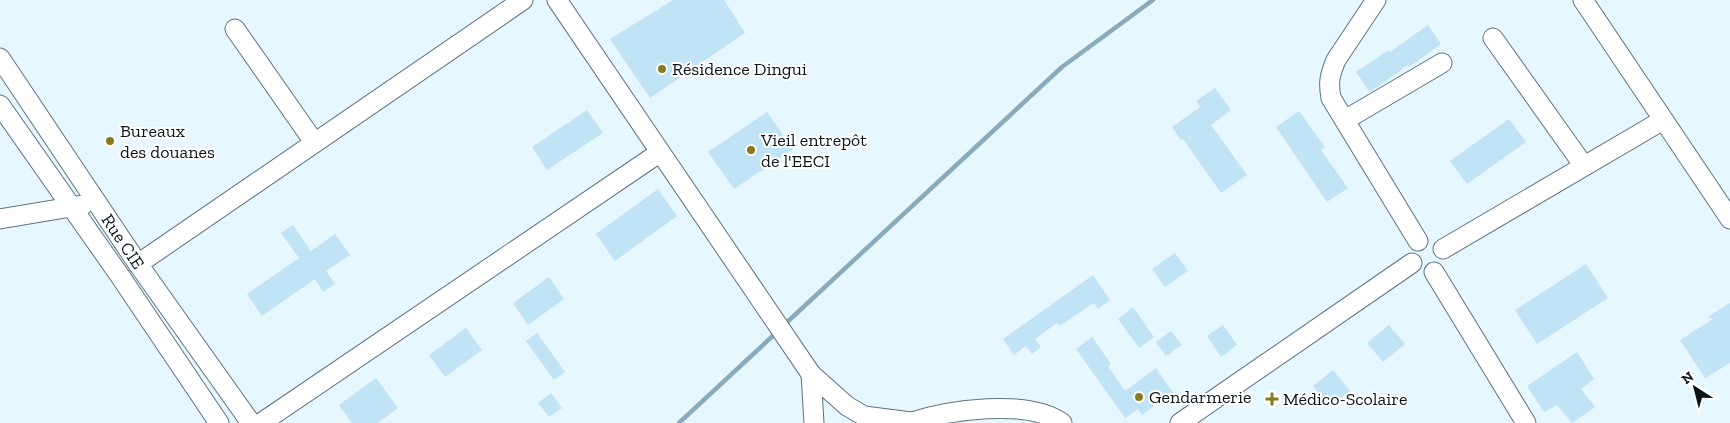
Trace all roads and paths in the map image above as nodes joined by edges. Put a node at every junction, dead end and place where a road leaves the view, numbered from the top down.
1 (523, 0) edge
2 (557, 0) edge
3 (1376, 0) edge
4 (1583, 0) edge
5 (235, 29) dead end
6 (1493, 38) dead end
7 (0, 58) edge
8 (1442, 63) dead end
9 (0, 105) edge
10 (1345, 120) junction
11 (1663, 120) junction
12 (314, 142) junction
13 (659, 153) junction
14 (1584, 166) junction
15 (97, 202) junction
16 (71, 208) junction
17 (0, 219) edge
18 (1730, 219) edge
19 (1418, 241) junction
20 (1443, 249) junction
21 (1412, 263) junction
22 (138, 264) junction
23 (1434, 272) junction
24 (811, 374) junction
25 (850, 414) edge
26 (219, 423) edge
27 (251, 423) edge
28 (261, 423) edge
29 (814, 423) edge
30 (910, 423) edge
31 (1062, 423) edge
32 (1180, 423) edge
33 (1526, 423) edge

1 - 12 street
2 - 13 street
3 - 10 street
4 - 11 street
5 - 12 street
6 - 14 street
7 - 15 street, Rue CIE
8 - 10 street
9 - 16 street, Rue CIE
10 - 19 street
11 - 14 street
11 - 18 street
12 - 22 street
13 - 24 street
13 - 28 street
14 - 20 street
15 - 16 street
15 - 22 street, Rue CIE
16 - 17 street
16 - 26 street, Rue CIE
19 - 20 street
19 - 21 street
20 - 23 street
21 - 23 street
21 - 32 street
22 - 27 street, Rue CIE
23 - 33 street
24 - 25 street
24 - 29 street
25 - 30 street
30 - 31 street

